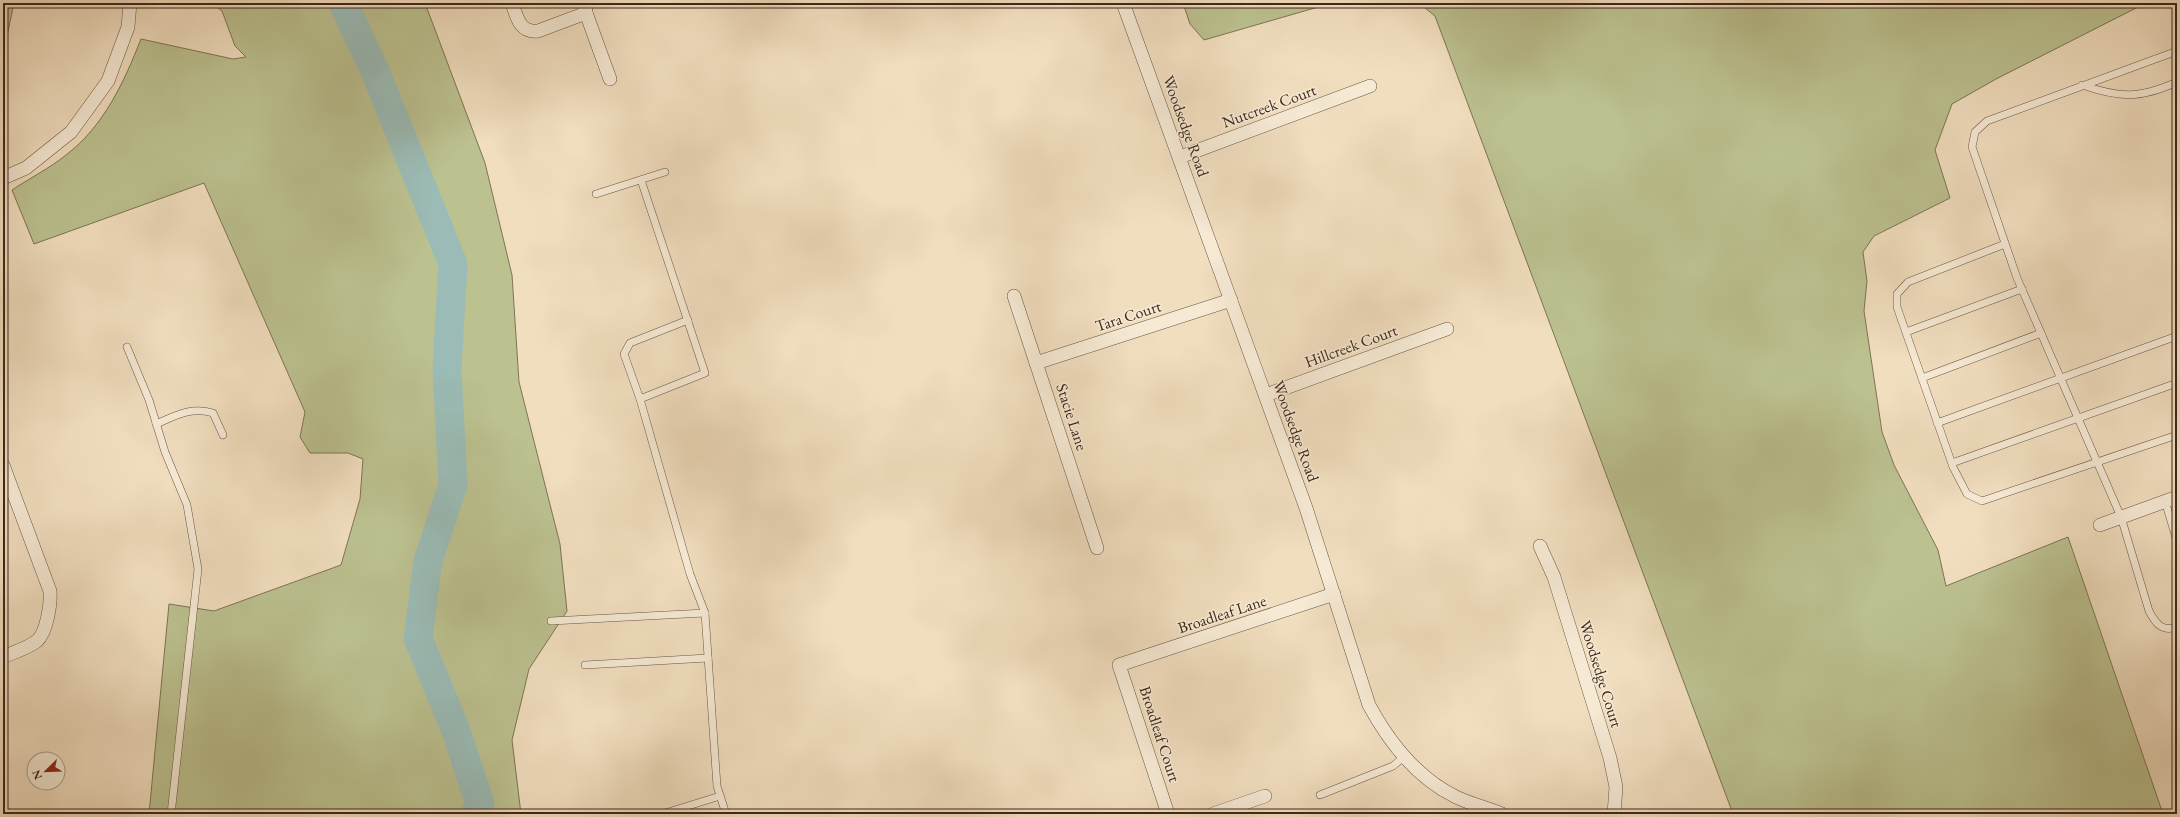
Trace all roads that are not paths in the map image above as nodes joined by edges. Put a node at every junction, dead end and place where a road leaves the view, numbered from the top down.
1 (130, 3) edge
2 (512, 3) edge
3 (1123, 3) edge
4 (585, 8) edge
5 (2177, 51) edge
6 (610, 78) dead end
7 (2177, 82) edge
8 (2082, 85) junction
9 (1370, 86) dead end
10 (1180, 157) junction
11 (665, 172) dead end
12 (3, 178) edge
13 (641, 180) junction
14 (596, 194) dead end
15 (2005, 244) junction
16 (2022, 290) junction
17 (1014, 296) dead end
18 (1231, 300) junction
19 (688, 320) junction
20 (1447, 329) dead end
21 (1906, 332) junction
22 (2041, 333) junction
23 (2177, 337) edge
24 (127, 347) dead end
25 (1036, 363) junction
26 (1922, 378) junction
27 (2060, 378) junction
28 (2177, 383) edge
29 (1266, 395) junction
30 (640, 399) junction
31 (2078, 418) junction
32 (1937, 423) junction
33 (156, 424) junction
34 (223, 435) dead end
35 (2177, 435) edge
36 (1952, 463) junction
37 (2097, 463) junction
38 (3, 465) edge
39 (2171, 499) edge
40 (2121, 517) junction
41 (2100, 525) dead end
42 (2177, 541) edge
43 (1540, 546) dead end
44 (1097, 548) dead end
45 (1334, 594) junction
46 (705, 613) junction
47 (551, 621) dead end
48 (2177, 627) edge
49 (3, 656) edge
50 (708, 658) junction
51 (1120, 664) joint
52 (585, 665) dead end
53 (1405, 756) junction
54 (1320, 795) dead end
55 (720, 796) junction
56 (1265, 796) dead end
57 (672, 812) edge
58 (171, 814) edge
59 (662, 814) edge
60 (726, 814) edge
61 (1168, 814) edge
62 (1213, 814) edge
63 (1502, 814) edge
64 (1614, 814) edge

1 - 12 street
2 - 4 street
3 - 10 street, Woodsedge Road
4 - 6 street
5 - 8 lane
7 - 8 lane
8 - 15 lane
9 - 10 street, Nutcreek Court
10 - 18 street, Woodsedge Road
11 - 13 lane
13 - 14 lane
13 - 19 lane
15 - 16 lane
15 - 21 lane
16 - 21 lane
16 - 22 lane
17 - 25 street, Stacie Lane
18 - 25 street, Tara Court
18 - 29 street, Woodsedge Road
19 - 30 lane
19 - 30 lane
20 - 29 street, Hillcreek Court
21 - 26 lane
22 - 26 lane
22 - 27 lane
23 - 27 lane
24 - 33 lane
25 - 44 street, Stacie Lane
26 - 32 lane
27 - 31 lane
27 - 32 lane
28 - 31 lane
29 - 45 street, Woodsedge Road
30 - 46 lane
31 - 36 lane
31 - 37 lane
32 - 36 lane
33 - 34 lane
33 - 58 lane
35 - 37 lane
36 - 37 lane
37 - 40 lane
38 - 49 street
39 - 40 street
39 - 42 lane
40 - 41 street
40 - 48 lane
43 - 64 street, Woodsedge Court
45 - 51 street, Broadleaf Lane
45 - 53 street, Woodsedge Road
46 - 47 lane
46 - 50 lane
50 - 52 lane
50 - 55 lane
51 - 61 street, Broadleaf Court
53 - 54 lane
53 - 63 street, Woodsedge Road
55 - 57 lane
55 - 60 lane
56 - 62 street
57 - 59 lane

